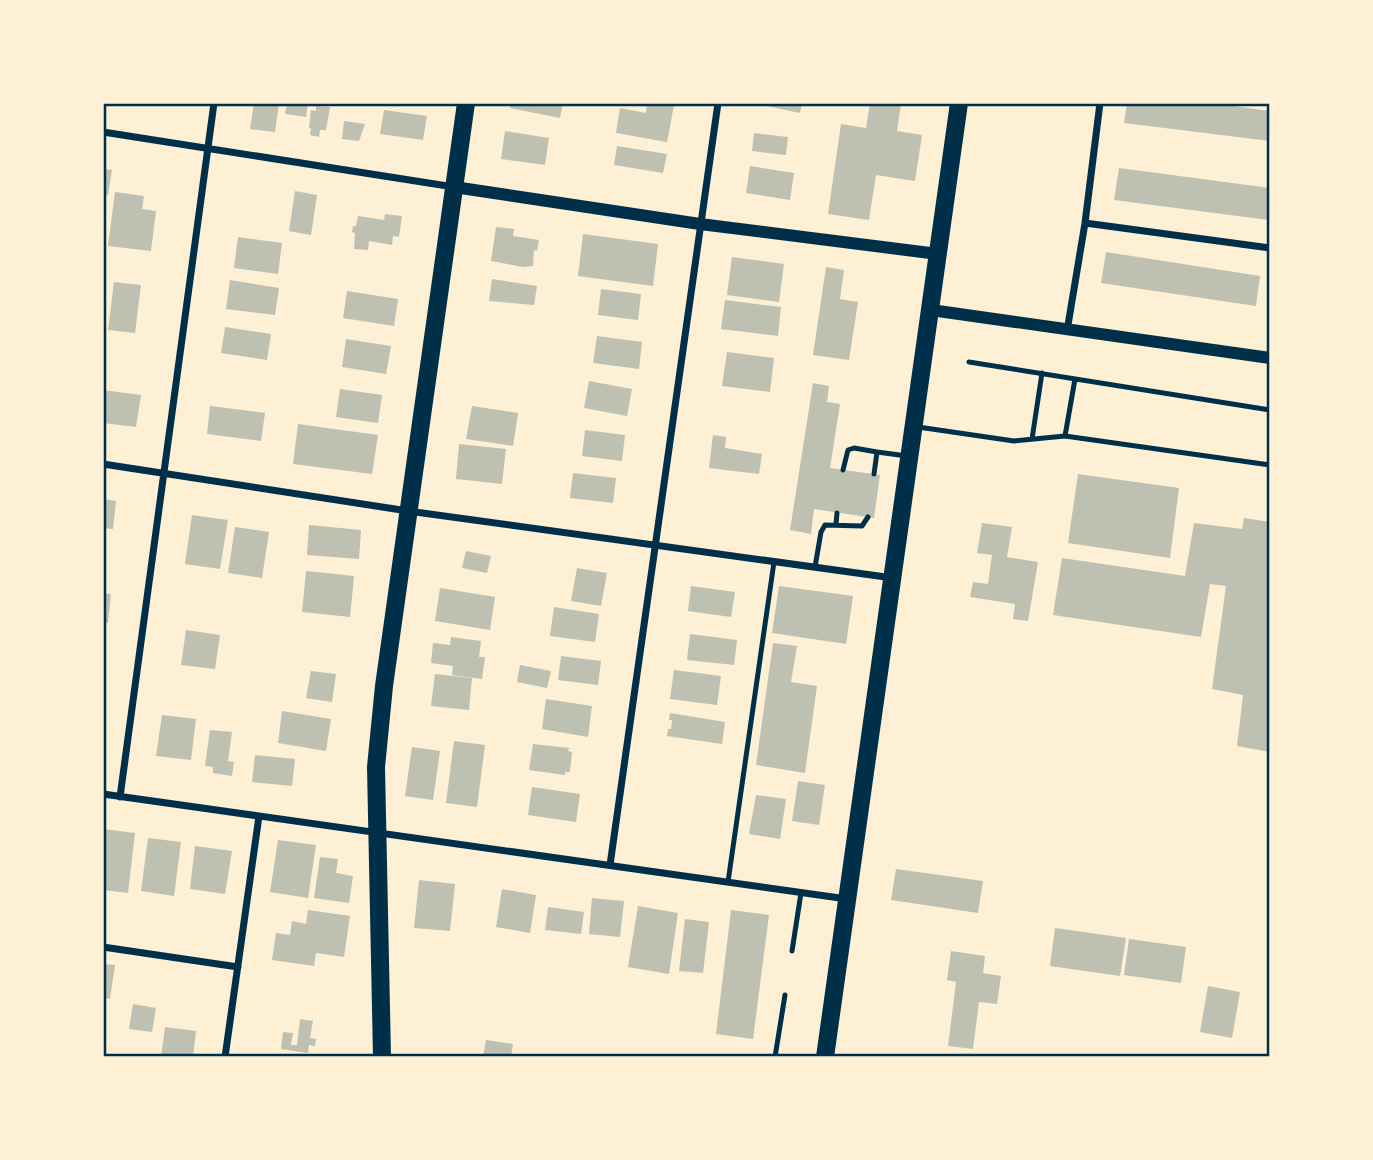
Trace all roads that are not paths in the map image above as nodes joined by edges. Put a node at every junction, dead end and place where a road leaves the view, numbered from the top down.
1 (214, 103) edge
2 (466, 103) edge
3 (718, 103) edge
4 (959, 103) edge
5 (1100, 103) edge
6 (103, 132) edge
7 (208, 147) junction
8 (454, 187) junction
9 (1086, 223) junction
10 (700, 224) junction
11 (1270, 248) edge
12 (938, 254) junction
13 (931, 310) junction
14 (1066, 331) junction
15 (1270, 358) edge
16 (969, 362) dead end
17 (1042, 373) junction
18 (1075, 379) junction
19 (1270, 410) edge
20 (915, 426) junction
21 (1066, 436) junction
22 (1032, 439) junction
23 (877, 452) junction
24 (910, 457) junction
25 (103, 464) edge
26 (1270, 464) edge
27 (844, 470) dead end
28 (165, 473) junction
29 (874, 474) dead end
30 (408, 510) junction
31 (837, 513) dead end
32 (868, 517) dead end
33 (836, 524) junction
34 (655, 545) junction
35 (774, 562) junction
36 (815, 567) junction
37 (894, 578) junction
38 (103, 794) edge
39 (120, 797) junction
40 (259, 816) junction
41 (378, 833) junction
42 (611, 865) junction
43 (728, 882) junction
44 (801, 893) junction
45 (848, 899) junction
46 (103, 947) edge
47 (792, 951) dead end
48 (238, 967) junction
49 (785, 995) dead end
50 (225, 1057) edge
51 (382, 1057) edge
52 (775, 1057) edge
53 (825, 1057) edge

1 - 7 street
2 - 8 main road
3 - 10 street
4 - 12 main road
5 - 9 street
6 - 7 street
7 - 8 street
7 - 28 street
8 - 10 street
8 - 30 main road
9 - 11 street
9 - 14 street
10 - 12 street
10 - 34 street
12 - 13 main road
13 - 14 street
13 - 20 main road
14 - 15 street
16 - 17 lane
17 - 18 lane
17 - 22 lane
18 - 19 lane
18 - 21 lane
20 - 22 lane
20 - 24 main road
21 - 22 lane
21 - 26 lane
23 - 24 lane
23 - 27 lane
23 - 29 lane
24 - 37 main road
25 - 28 street
28 - 30 street
28 - 39 street
30 - 34 street
30 - 41 main road
31 - 33 lane
32 - 33 lane
33 - 36 lane
34 - 35 street
34 - 42 street
35 - 36 street
35 - 43 lane
36 - 37 street
37 - 45 main road
38 - 39 street
39 - 40 street
40 - 41 street
40 - 48 street
41 - 42 street
41 - 51 main road
42 - 43 street
43 - 44 street
44 - 45 street
44 - 47 lane
45 - 53 main road
46 - 48 street
48 - 50 street
49 - 52 lane

